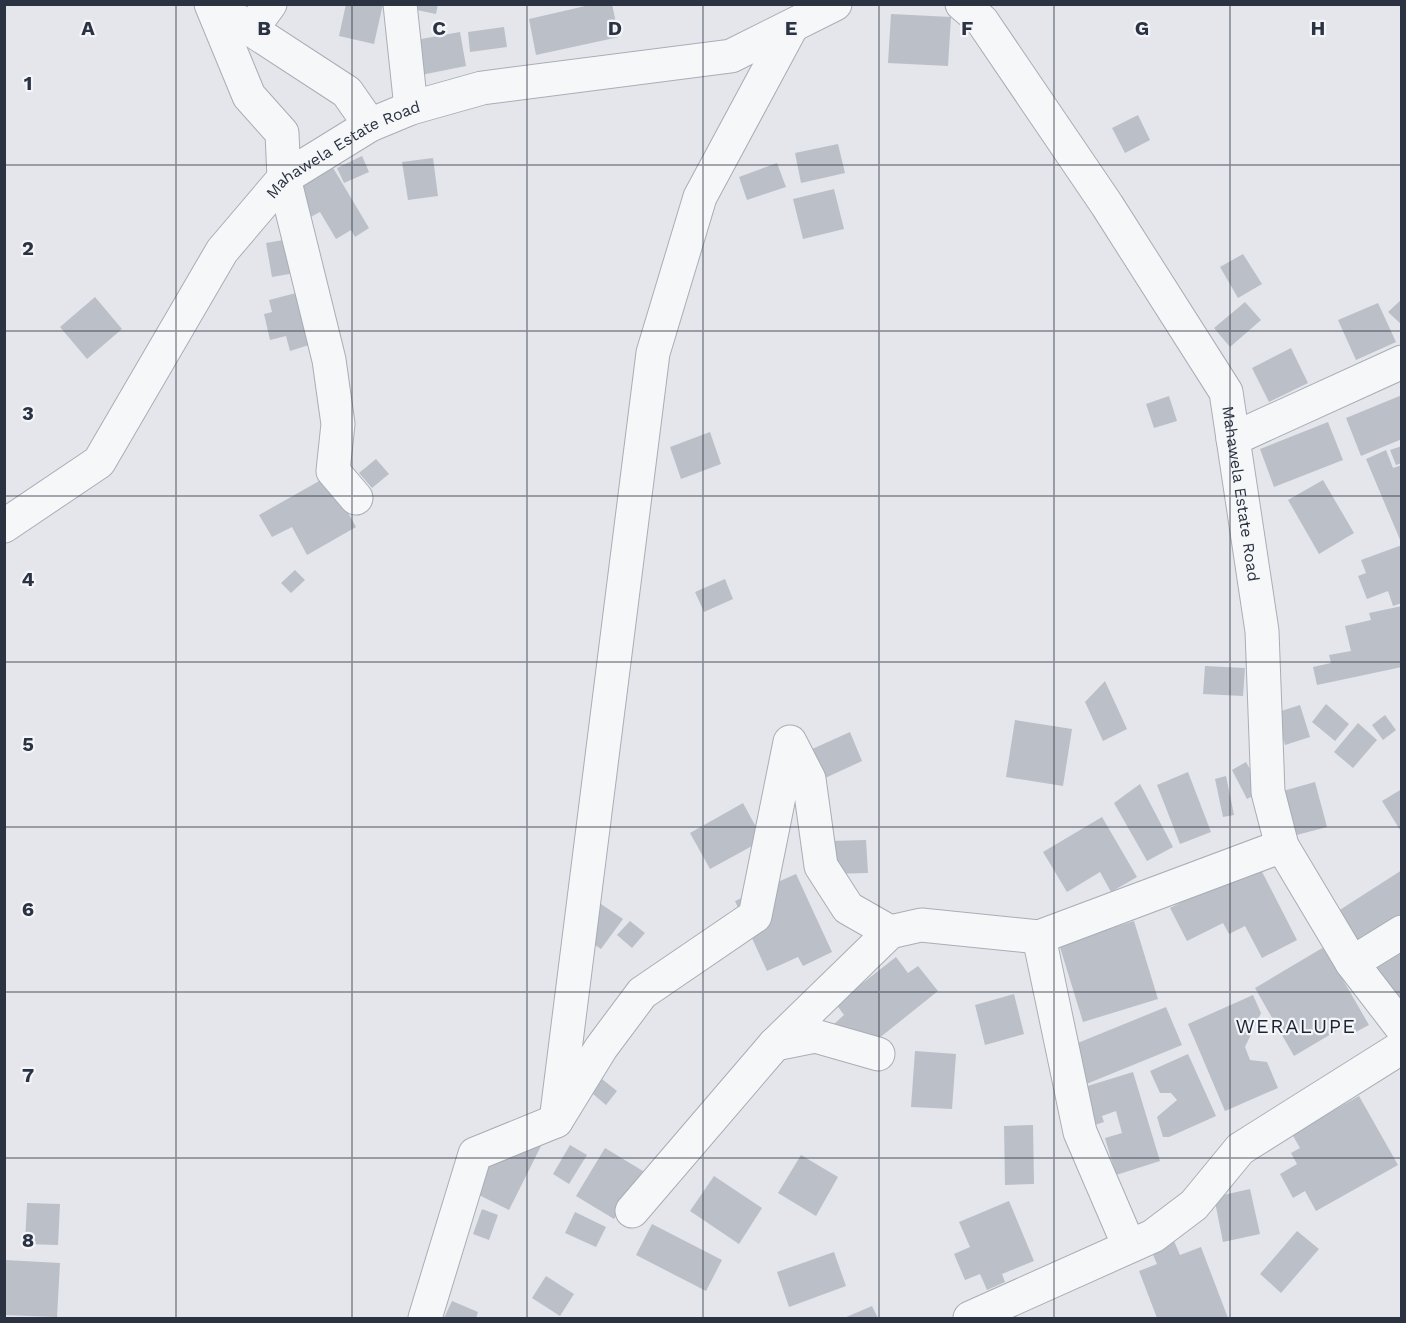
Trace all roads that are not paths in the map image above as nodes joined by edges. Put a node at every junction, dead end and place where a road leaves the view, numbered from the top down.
1 (212, 4) edge
2 (400, 4) edge
3 (835, 4) edge
4 (962, 4) edge
5 (261, 17) edge
6 (792, 26) junction
7 (411, 108) junction
8 (370, 125) junction
9 (284, 178) junction
10 (1401, 362) edge
11 (1233, 439) junction
12 (356, 498) dead end
13 (4, 526) edge
14 (1282, 846) junction
15 (890, 932) junction
16 (1401, 932) edge
17 (1039, 937) junction
18 (1352, 963) junction
19 (1401, 1028) edge
20 (775, 1044) junction
21 (1401, 1047) edge
22 (878, 1054) dead end
23 (556, 1121) junction
24 (632, 1211) dead end
25 (1129, 1246) junction
26 (979, 1316) edge
27 (425, 1318) edge

1 - 5 street
1 - 9 street
2 - 7 street
3 - 6 street, Mahawela Estate Road
4 - 11 street, Mahawela Estate Road
5 - 8 street
6 - 7 street, Mahawela Estate Road
6 - 23 street
7 - 8 street, Mahawela Estate Road
8 - 9 street, Mahawela Estate Road
9 - 12 street
9 - 13 street, Mahawela Estate Road
10 - 11 street
11 - 14 street, Mahawela Estate Road
14 - 17 street
14 - 18 street, Mahawela Estate Road
15 - 17 street
15 - 20 street
15 - 23 street
16 - 18 street
17 - 25 street
18 - 19 street, Mahawela Estate Road
20 - 22 street
20 - 24 street
21 - 25 street
23 - 27 street
25 - 26 street

